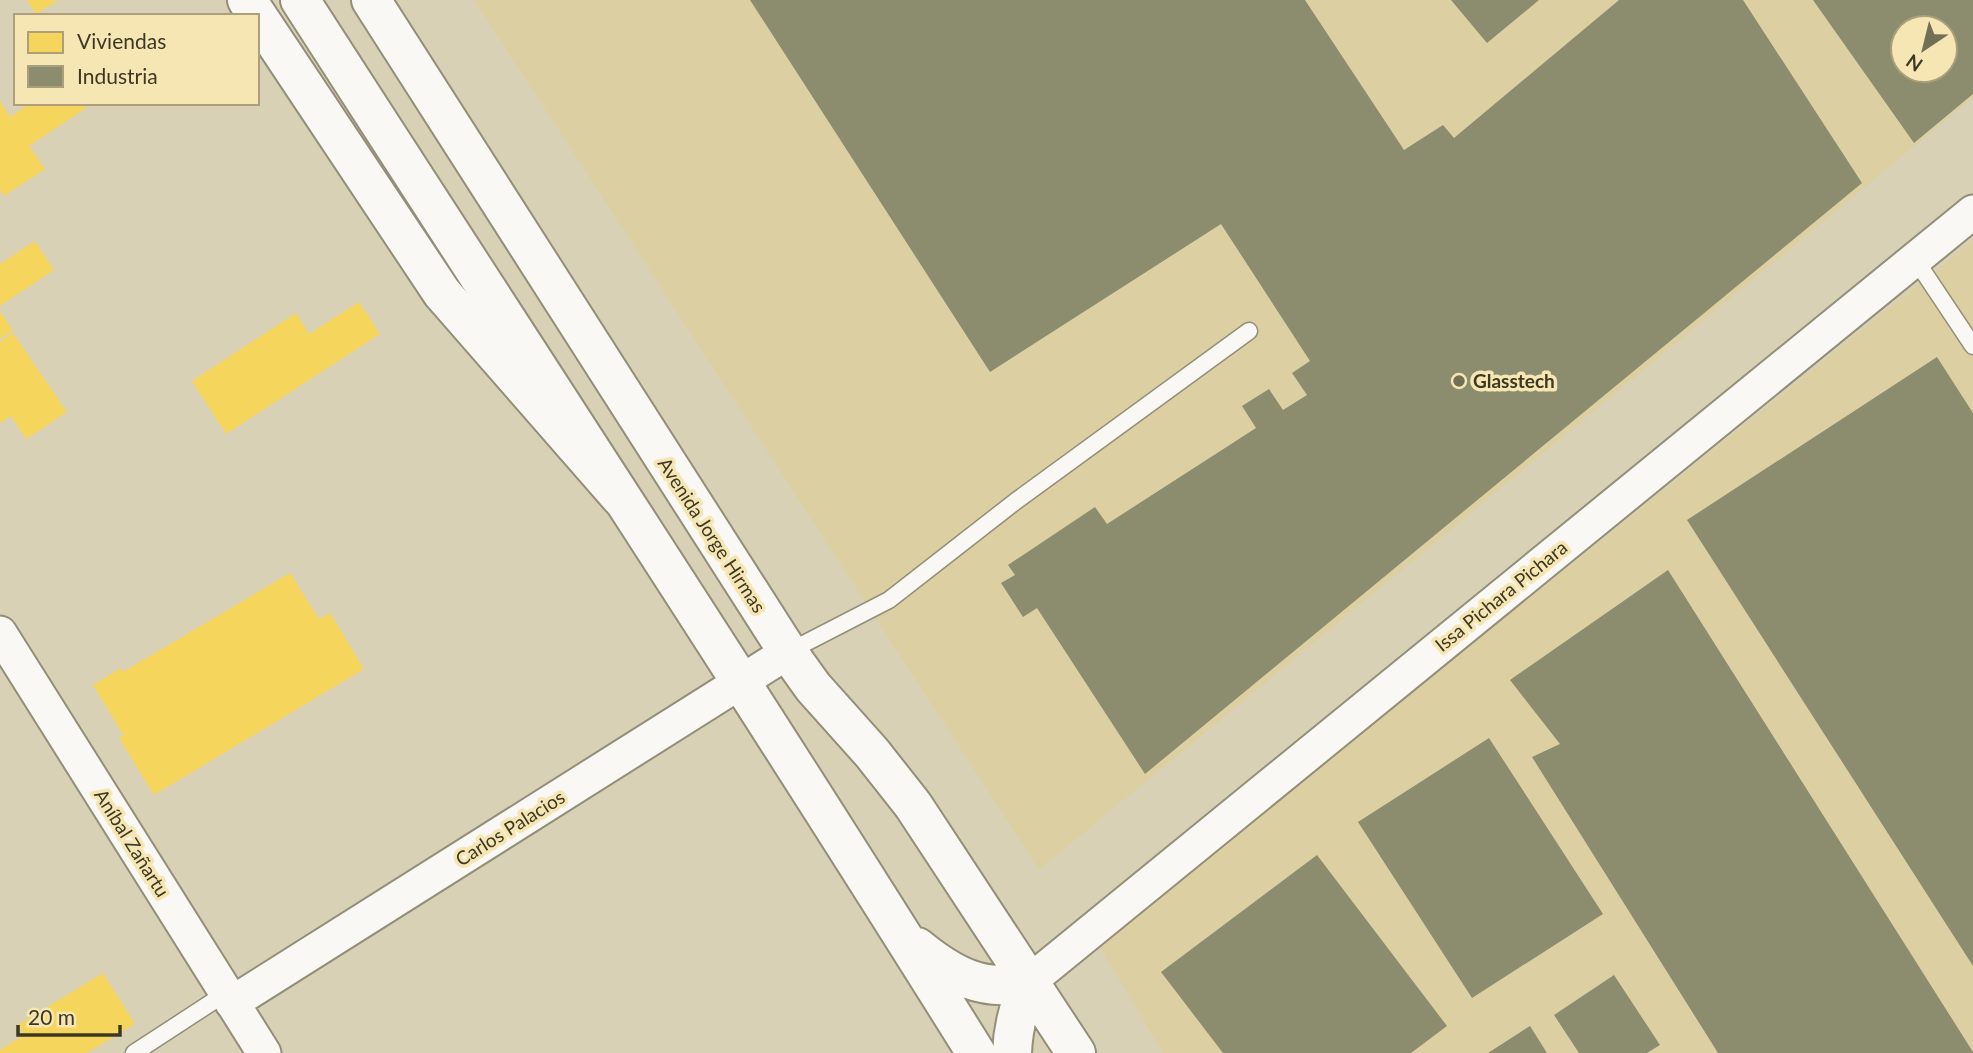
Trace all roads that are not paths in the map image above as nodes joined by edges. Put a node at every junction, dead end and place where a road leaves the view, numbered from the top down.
1 (300, 0) edge
2 (371, 0) edge
3 (259, 18) edge
4 (1973, 212) edge
5 (1915, 259) junction
6 (1249, 331) dead end
7 (1973, 346) edge
8 (621, 498) junction
9 (0, 633) edge
10 (788, 652) junction
11 (743, 682) junction
12 (902, 934) junction
13 (1030, 981) junction
14 (229, 998) junction
15 (134, 1053) edge
16 (264, 1053) edge
17 (976, 1053) edge
18 (1012, 1053) edge
19 (1076, 1053) edge

1 - 8 street
2 - 10 street, Avenida Jorge Hirmas
3 - 8 street
4 - 5 street, Issa Pichara Pichara
5 - 7 lane
5 - 13 street, Issa Pichara Pichara
6 - 10 lane
8 - 11 street
9 - 14 street, Aníbal Zañartu
10 - 11 street, Carlos Palacios
10 - 13 street, Avenida Jorge Hirmas
11 - 12 street
11 - 14 street, Carlos Palacios
12 - 13 street
12 - 17 street
13 - 18 street
13 - 19 street, Avenida Jorge Hirmas
14 - 15 lane
14 - 16 street, Aníbal Zañartu

